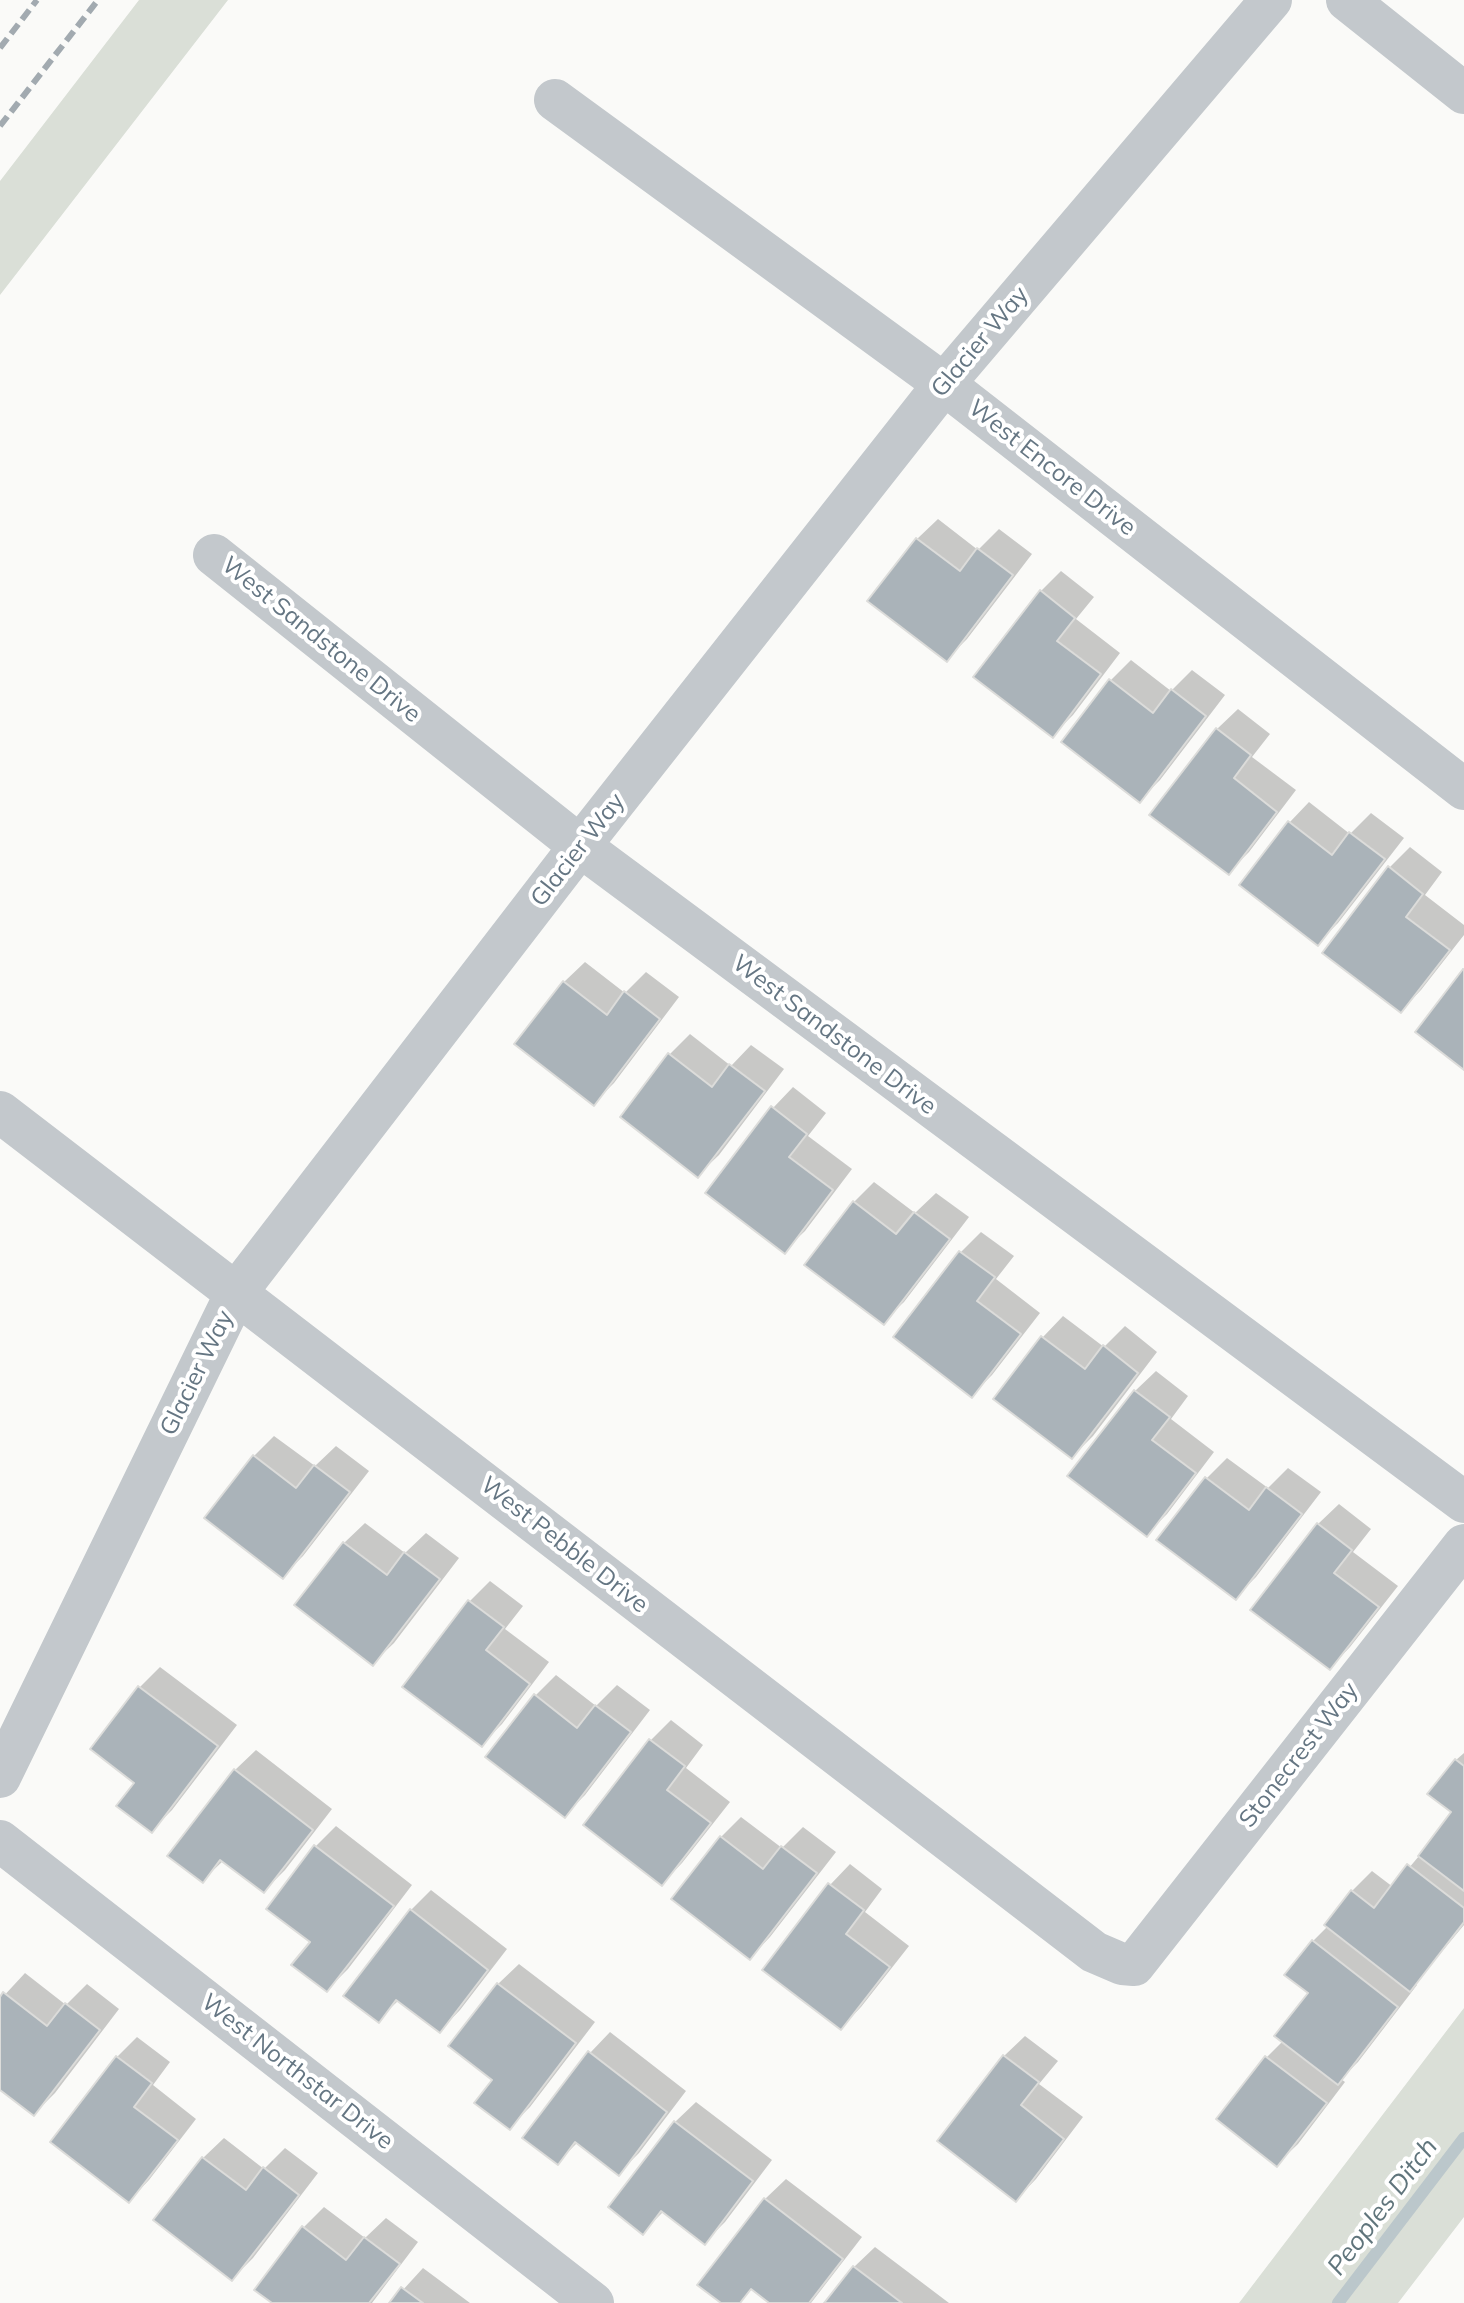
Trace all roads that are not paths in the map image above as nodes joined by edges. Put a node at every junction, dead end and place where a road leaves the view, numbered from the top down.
1 (1271, 0) edge
2 (1347, 0) edge
3 (1464, 93) edge
4 (555, 100) dead end
5 (944, 384) junction
6 (214, 555) dead end
7 (1464, 789) edge
8 (580, 846) junction
9 (0, 1112) edge
10 (236, 1293) junction
11 (1464, 1502) edge
12 (1464, 1545) edge
13 (0, 1777) edge
14 (0, 1841) edge
15 (1134, 1965) joint
16 (593, 2303) edge

1 - 5 street, Glacier Way
2 - 3 street
4 - 5 street, West Encore Drive
5 - 7 street, West Encore Drive
5 - 8 street, Glacier Way
6 - 8 street, West Sandstone Drive
8 - 10 street, Glacier Way
8 - 11 street, West Sandstone Drive
9 - 10 street, West Pebble Drive
10 - 13 street, Glacier Way
10 - 15 street, West Pebble Drive
12 - 15 street, Stonecrest Way
14 - 16 street, West Northstar Drive

